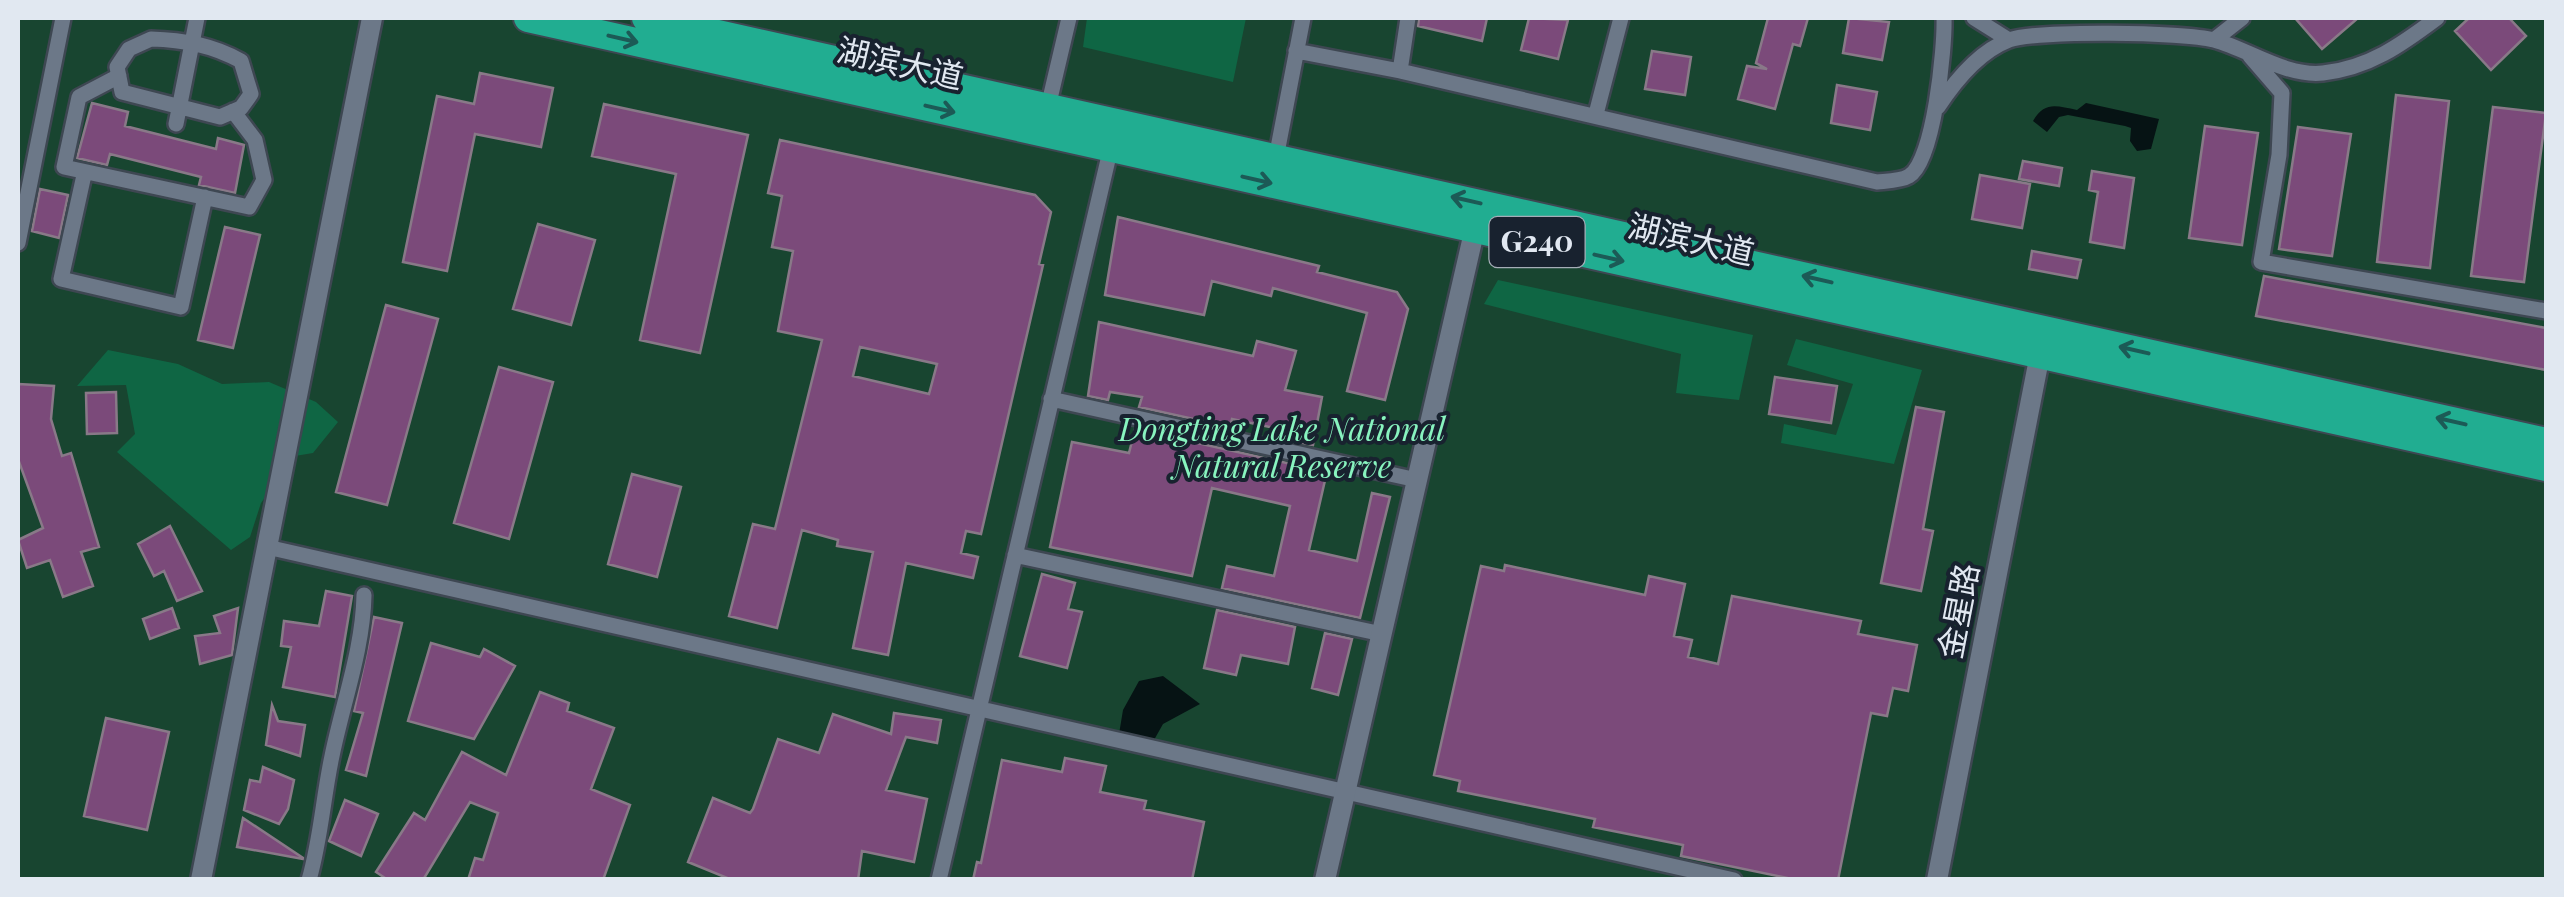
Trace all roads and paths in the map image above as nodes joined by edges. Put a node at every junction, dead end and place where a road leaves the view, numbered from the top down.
1 (62, 18) edge
2 (197, 18) edge
3 (372, 18) edge
4 (528, 18) edge
5 (646, 18) edge
6 (1069, 18) edge
7 (1303, 18) edge
8 (1408, 18) edge
9 (1620, 18) edge
10 (1944, 18) edge
11 (1974, 18) edge
12 (2242, 18) edge
13 (2437, 18) edge
14 (2009, 40) junction
15 (2214, 40) junction
16 (192, 43) junction
17 (1296, 51) junction
18 (2250, 56) junction
19 (1400, 72) junction
20 (118, 76) junction
21 (179, 106) junction
22 (1048, 107) junction
23 (234, 111) junction
24 (1596, 114) junction
25 (1931, 119) junction
26 (176, 124) dead end
27 (1111, 147) junction
28 (1276, 158) junction
29 (84, 175) junction
30 (24, 177) edge
31 (205, 197) junction
32 (1474, 228) junction
33 (18, 244) edge
34 (2546, 311) edge
35 (2040, 354) junction
36 (1051, 398) junction
37 (2546, 442) edge
38 (2546, 467) edge
39 (1417, 480) junction
40 (267, 547) junction
41 (1014, 555) junction
42 (364, 594) dead end
43 (1382, 634) junction
44 (978, 708) junction
45 (1346, 792) junction
46 (201, 880) edge
47 (309, 880) edge
48 (939, 880) edge
49 (1326, 880) edge
50 (1734, 880) edge
51 (1937, 880) edge

1 - 30 street
2 - 16 street
3 - 40 street
4 -> 27 highway, 湖滨大道 / G240
5 - 22 highway, 湖滨大道 / G240
6 - 22 street
7 - 17 street
8 - 19 street
9 - 24 street
10 - 25 street
11 - 14 street
12 - 15 street
13 - 18 street
14 - 15 street
14 - 25 street
15 - 18 street
16 - 20 street
16 - 21 street
16 - 23 street
17 - 19 street
17 - 28 street
18 - 34 street
19 - 24 street
20 - 21 street
20 - 29 street
21 - 23 street
21 - 26 street
22 - 28 highway, 湖滨大道 / G240
23 - 31 street
24 - 25 street
27 -> 32 highway, 湖滨大道 / G240
27 - 36 street
37 -> 28 highway, 湖滨大道 / G240
29 - 31 street
29 - 31 street
30 - 33 street
32 -> 35 highway, 湖滨大道 / G240
32 - 39 street
35 - 38 highway, 湖滨大道 / G240
35 - 51 street, 金星路
36 - 39 street
36 - 41 street
39 - 43 street
40 - 44 street
40 - 46 street
41 - 43 street
41 - 44 street
42 - 47 street
43 - 45 street
44 - 45 street
44 - 48 street
45 - 49 street
45 - 50 street

